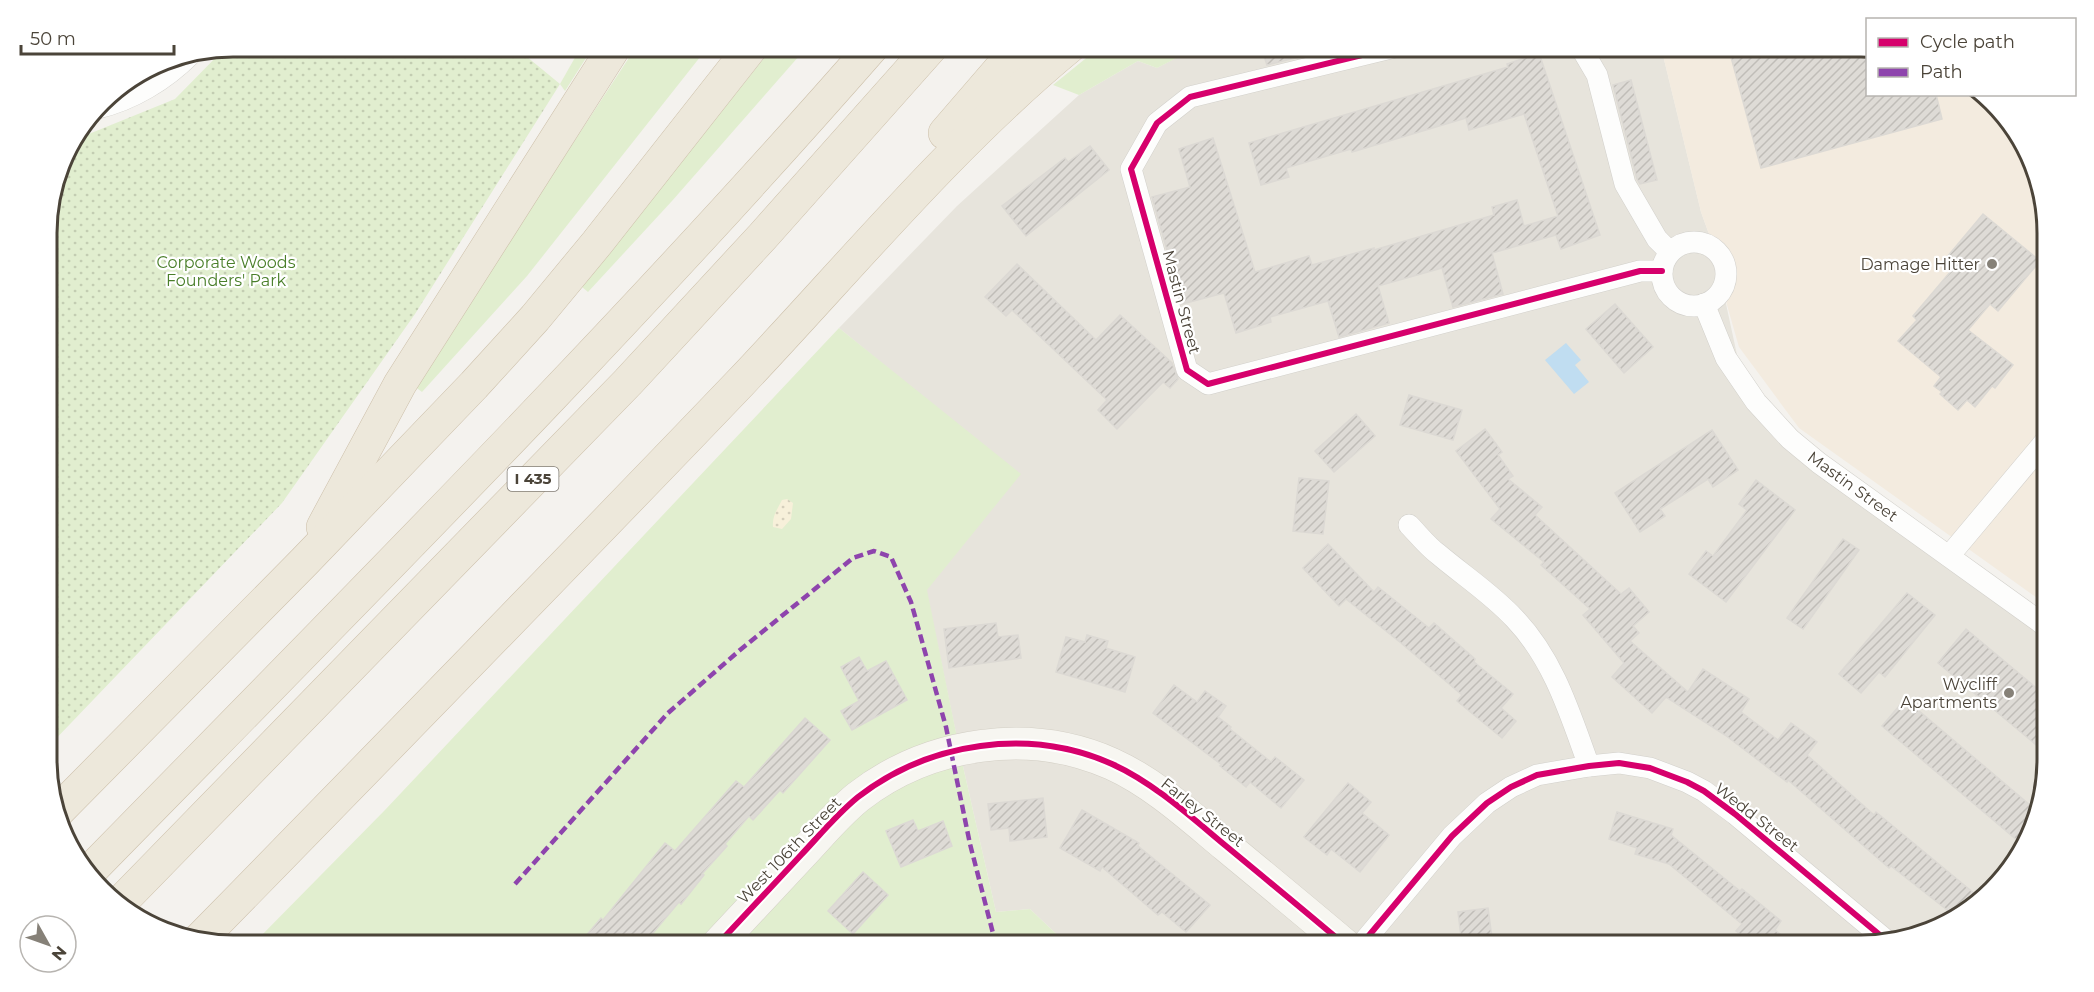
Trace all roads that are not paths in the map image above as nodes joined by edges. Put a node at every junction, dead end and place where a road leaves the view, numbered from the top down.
1 (608, 57) edge
2 (743, 57) edge
3 (863, 57) edge
4 (922, 57) edge
5 (1010, 57) edge
6 (1057, 57) edge
7 (1354, 57) edge
8 (1586, 57) edge
9 (176, 66) edge
10 (112, 105) edge
11 (870, 243) junction
12 (1666, 262) junction
13 (1704, 304) junction
14 (2037, 451) edge
15 (1409, 525) dead end
16 (1949, 556) junction
17 (305, 561) junction
18 (2037, 620) edge
19 (951, 751) joint
20 (1589, 766) junction
21 (63, 806) edge
22 (94, 867) edge
23 (125, 898) edge
24 (206, 933) edge
25 (1879, 934) edge
26 (726, 935) edge
27 (1333, 935) edge
28 (1369, 935) edge

1 - 17 highway
2 - 17 highway
3 - 22 highway, I 435
4 - 23 highway, I 435
5 - 11 highway
6 - 11 highway
7 - 12 street, Mastin Street
8 - 12 street
9 - 10 street
11 - 24 highway
12 - 13 street
12 - 13 street
13 - 16 street, Mastin Street
14 - 16 street
15 - 20 street
16 - 18 street, Mastin Street
17 - 21 highway
19 - 26 street, West 106th Street
19 - 27 street, Farley Street
20 - 25 street, Wedd Street
20 - 28 street, Wedd Street

